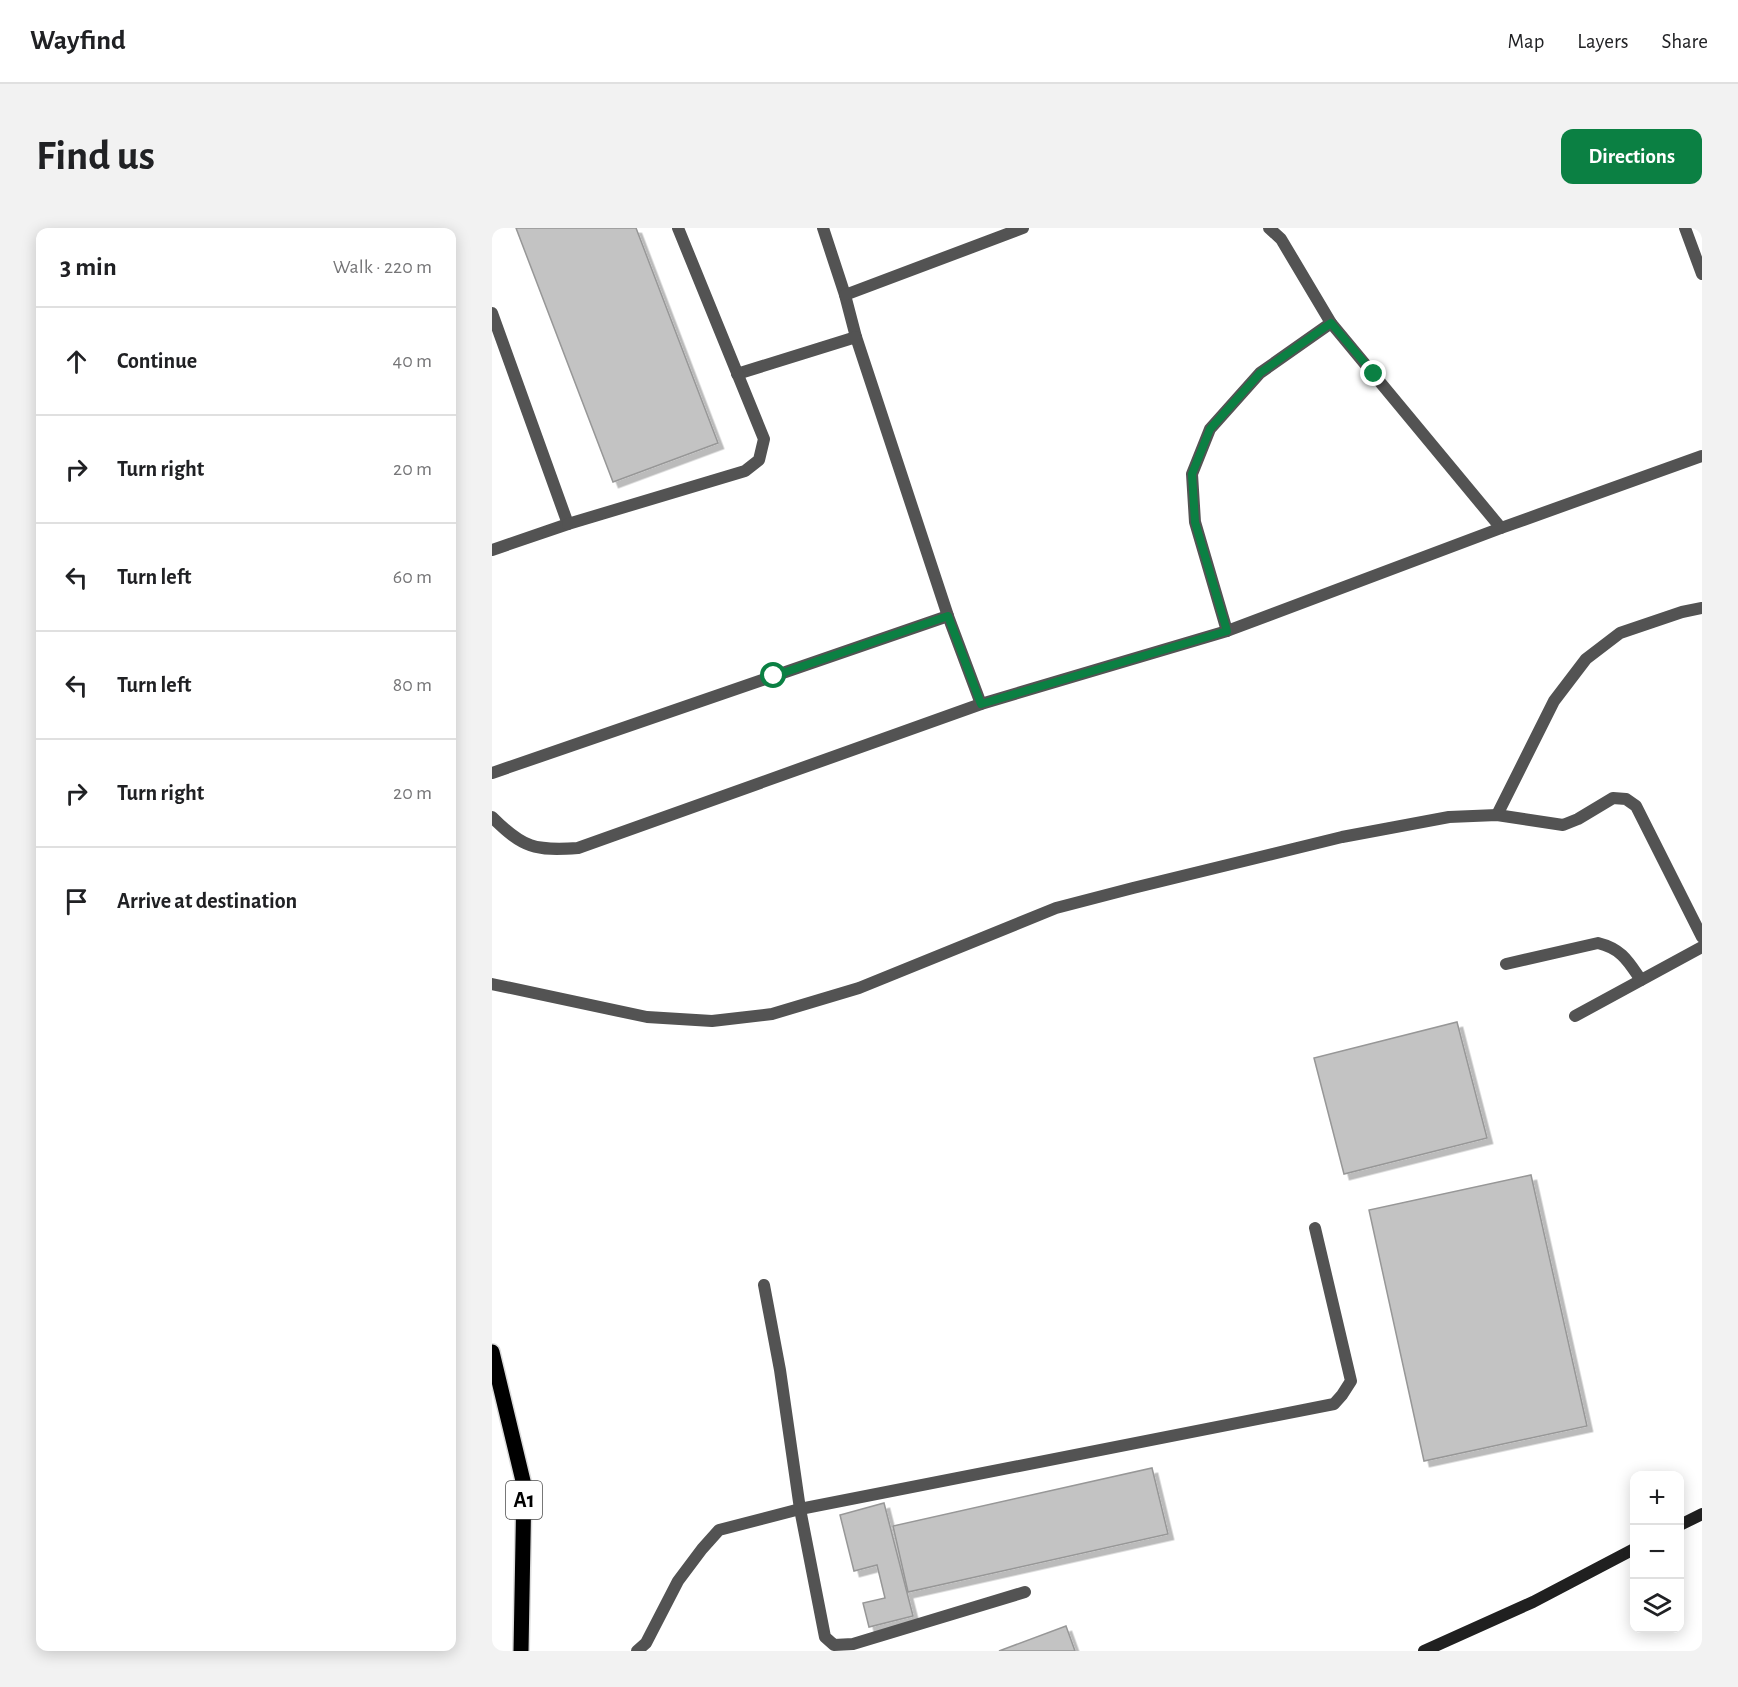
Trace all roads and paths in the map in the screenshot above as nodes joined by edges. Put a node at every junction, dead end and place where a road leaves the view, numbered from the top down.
1 (678, 228) edge
2 (824, 228) edge
3 (1023, 228) edge
4 (1269, 228) edge
5 (1685, 228) edge
6 (1282, 233) edge
7 (1702, 274) edge
8 (845, 295) junction
9 (492, 313) edge
10 (1331, 323) junction
11 (856, 336) junction
12 (737, 374) junction
13 (1702, 456) edge
14 (568, 524) junction
15 (1501, 528) junction
16 (492, 550) edge
17 (1702, 608) edge
18 (948, 616) junction
19 (1227, 631) junction
20 (981, 704) junction
21 (492, 773) edge
22 (1497, 815) junction
23 (492, 817) edge
24 (1702, 938) edge
25 (1702, 947) edge
26 (1506, 964) dead end
27 (1641, 980) junction
28 (492, 984) edge
29 (1575, 1016) dead end
30 (1315, 1228) dead end
31 (764, 1285) dead end
32 (492, 1352) edge
33 (800, 1509) junction
34 (1702, 1514) edge
35 (1684, 1523) edge
36 (1630, 1552) edge
37 (1025, 1592) dead end
38 (521, 1651) edge
39 (637, 1651) edge
40 (1424, 1651) edge

1 - 12 street
2 - 8 street
3 - 8 street
4 - 6 street
5 - 7 street
6 - 10 street
8 - 11 street
9 - 14 street
10 - 15 street
10 - 19 street
11 - 12 street
11 - 18 street
12 - 14 street
13 - 15 street
14 - 16 street
15 - 19 street
17 - 22 street
18 - 20 street
18 - 21 street
19 - 20 street
20 - 23 street
22 - 24 street
22 - 28 street
25 - 27 street
26 - 27 street
27 - 29 street
30 - 33 street
31 - 33 street
32 - 38 main road, A1
33 - 37 street
33 - 39 street
34 - 35 street
36 - 40 street

